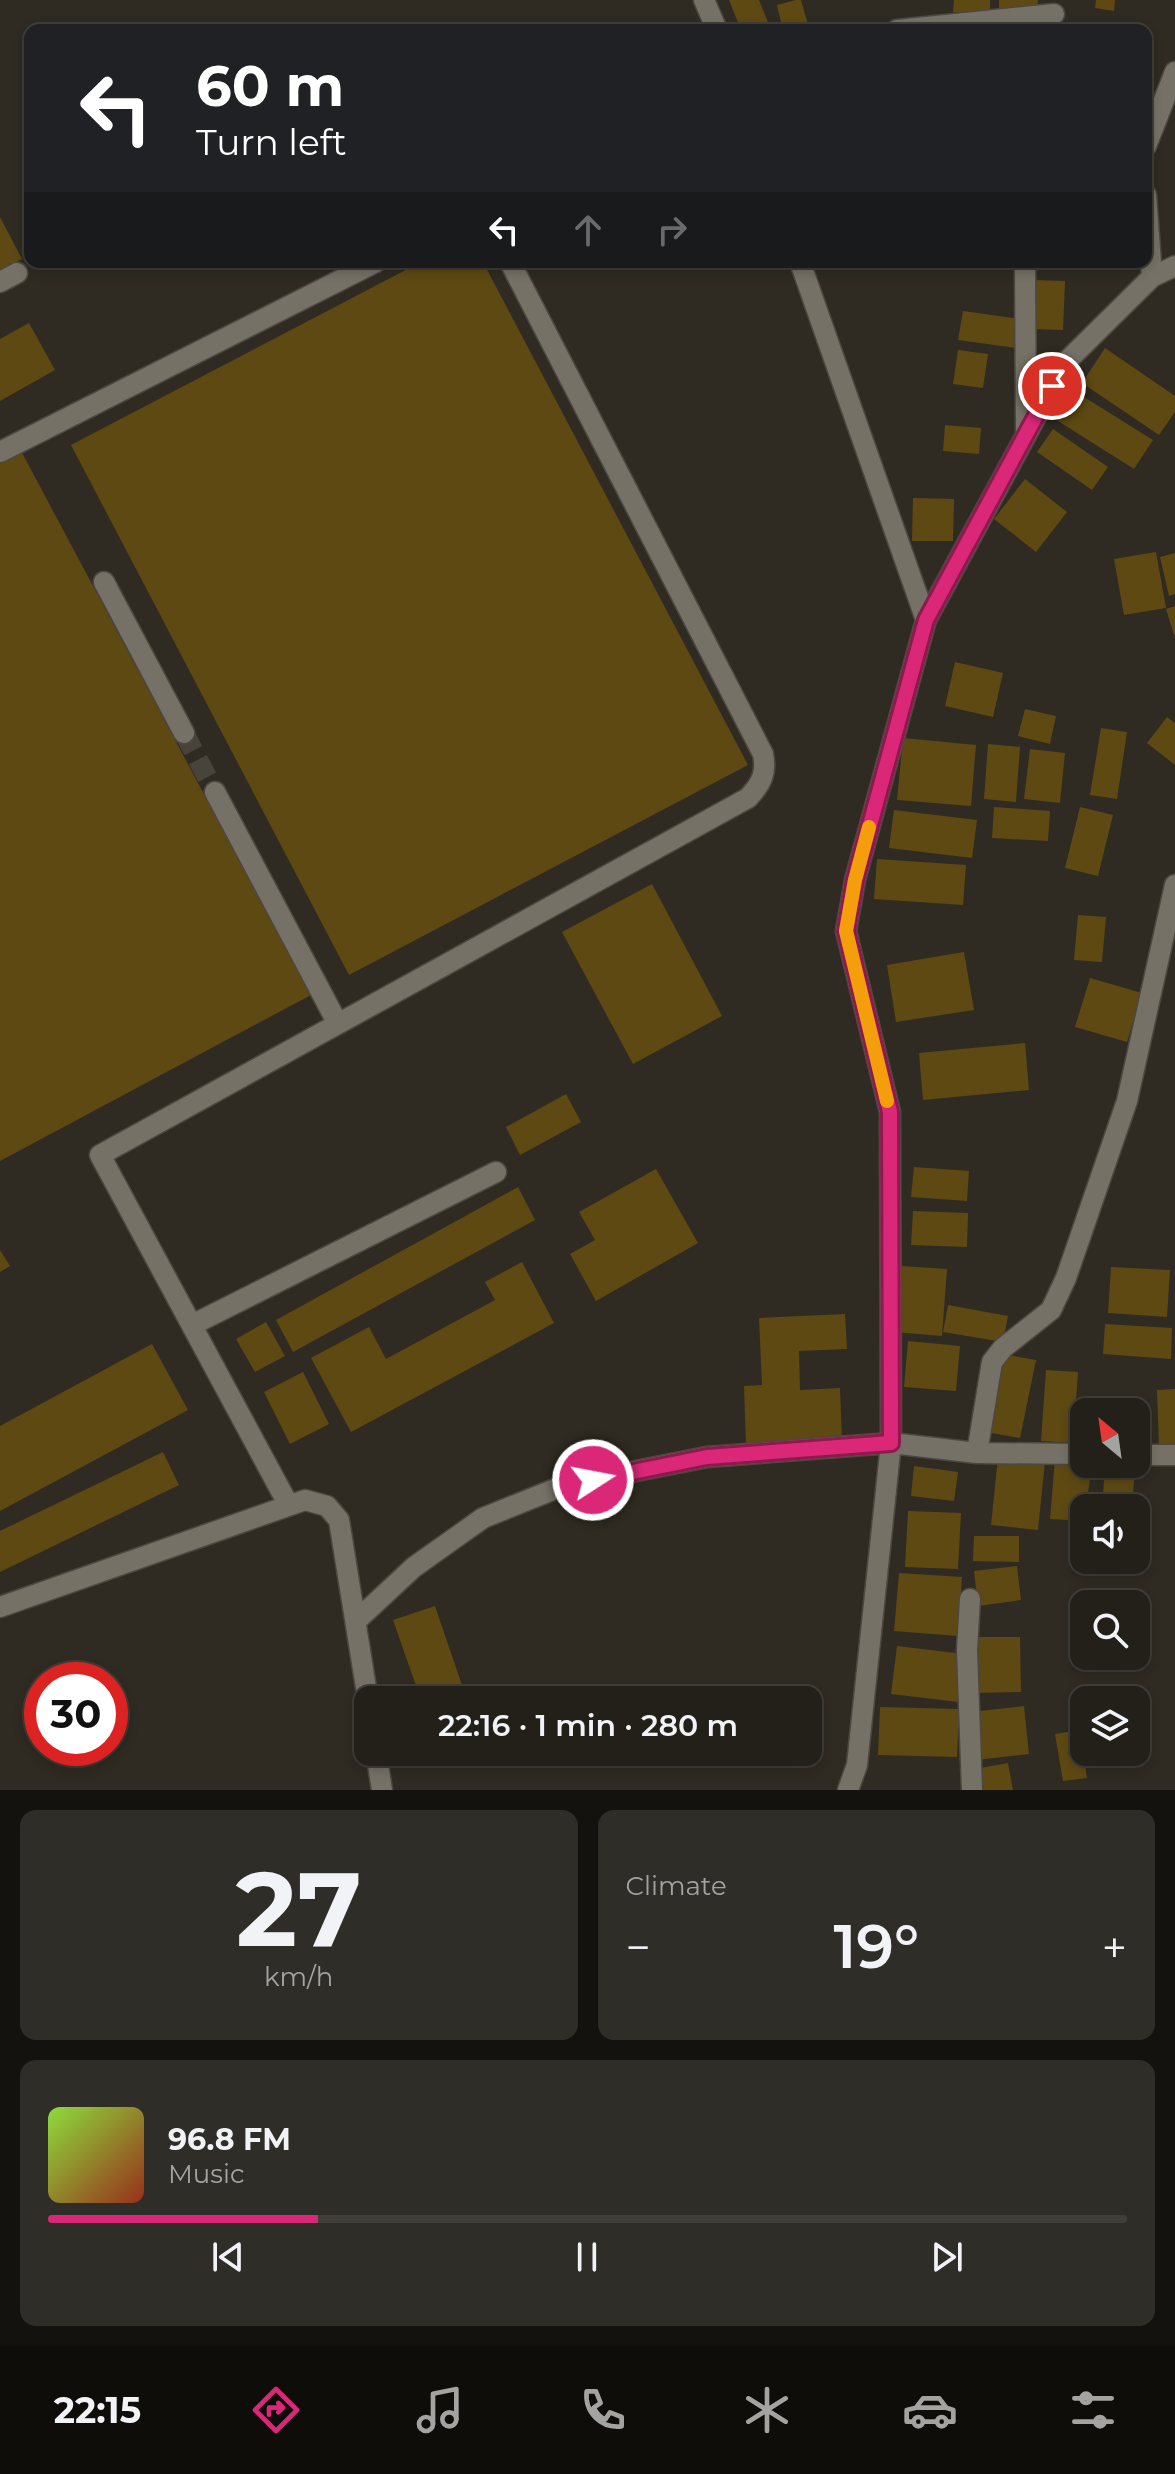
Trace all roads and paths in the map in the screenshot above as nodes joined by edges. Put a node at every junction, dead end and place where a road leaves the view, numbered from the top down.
1 (704, 0) edge
2 (1054, 15) edge
3 (714, 24) edge
4 (960, 24) edge
5 (1175, 72) edge
6 (1152, 131) edge
7 (1175, 266) edge
8 (364, 268) edge
9 (513, 268) edge
10 (802, 268) edge
11 (1025, 268) edge
12 (1151, 268) edge
13 (1152, 277) junction
14 (1026, 434) junction
15 (0, 452) edge
16 (104, 582) dead end
17 (926, 620) junction
18 (184, 733) tunnel mouth
19 (215, 792) tunnel mouth
20 (1175, 885) edge
21 (338, 1024) junction
22 (496, 1172) dead end
23 (192, 1325) junction
24 (891, 1443) junction
25 (977, 1453) junction
26 (1070, 1454) edge
27 (1150, 1455) edge
28 (1175, 1455) edge
29 (288, 1504) junction
30 (970, 1599) dead end
31 (0, 1607) edge
32 (356, 1621) junction
33 (366, 1686) edge
34 (378, 1766) edge
35 (382, 1790) edge
36 (848, 1790) edge
37 (972, 1790) edge

1 - 3 street
2 - 4 street
5 - 6 street
7 - 13 street
8 - 15 street
9 - 21 street
10 - 17 street
11 - 14 street
12 - 13 street
13 - 14 street
14 - 17 street
16 - 18 street
17 - 24 street
19 - 21 street
20 - 25 street
21 - 23 street
22 - 23 street
23 - 29 street
24 - 25 street
24 - 32 street
24 - 36 street
25 - 26 street
27 - 28 street
29 - 31 street
29 - 32 street
30 - 37 street
32 - 33 street
34 - 35 street

